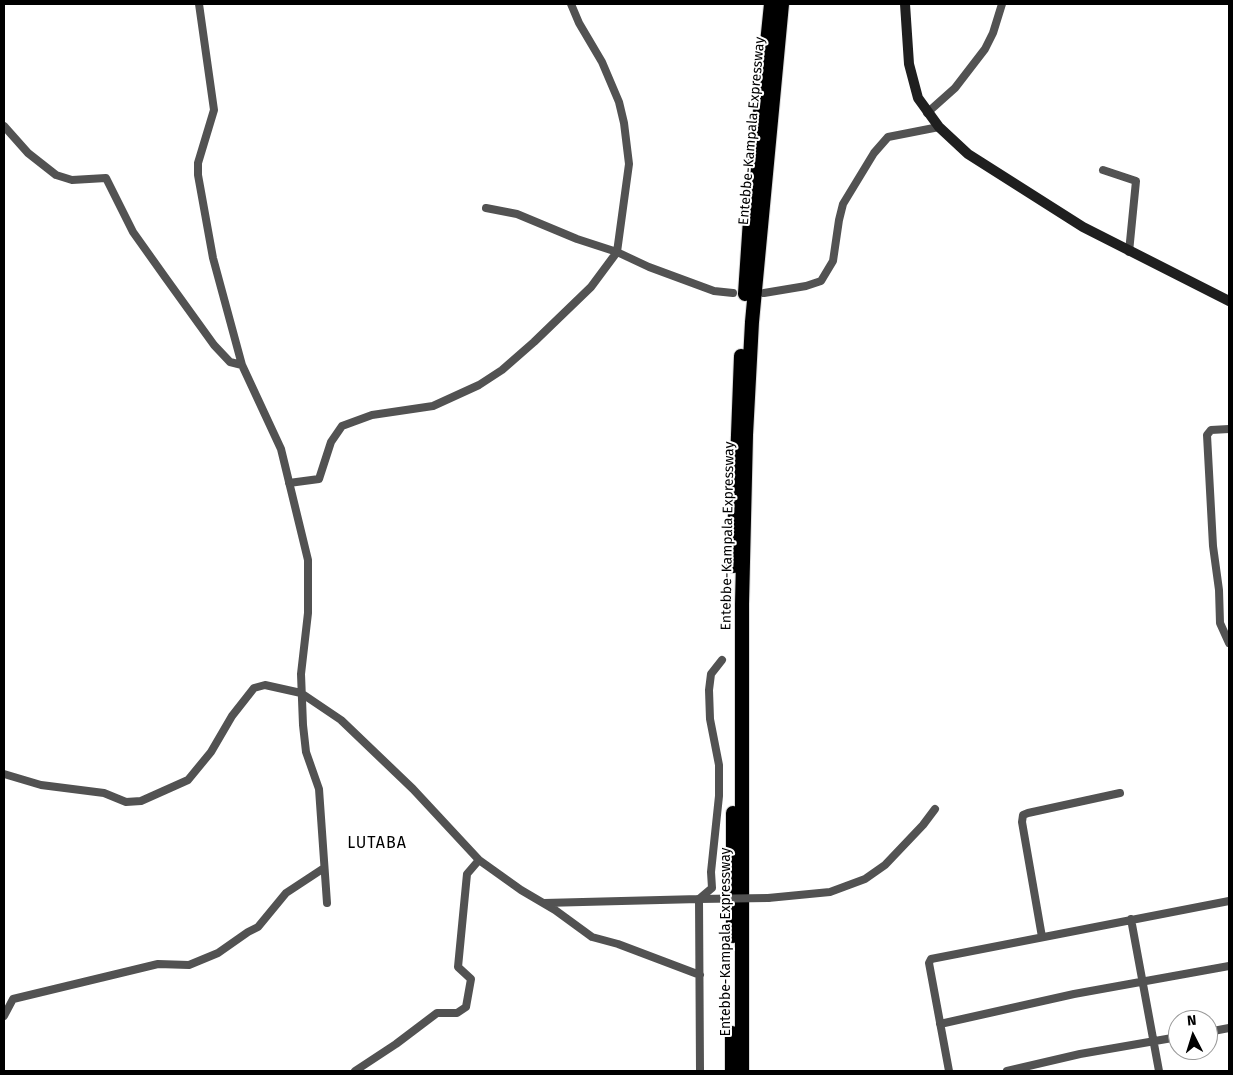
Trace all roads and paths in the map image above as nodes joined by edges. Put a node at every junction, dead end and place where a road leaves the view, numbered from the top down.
1 (199, 4) edge
2 (571, 4) edge
3 (771, 4) edge
4 (782, 4) edge
5 (905, 4) edge
6 (1002, 4) edge
7 (927, 113) junction
8 (4, 126) edge
9 (939, 127) junction
10 (1102, 170) dead end
11 (486, 208) dead end
12 (617, 252) junction
13 (1129, 252) junction
14 (733, 293) dead end
15 (764, 293) dead end
16 (1229, 302) edge
17 (242, 365) junction
18 (1229, 429) edge
19 (289, 483) junction
20 (1229, 643) edge
21 (722, 660) dead end
22 (301, 693) junction
23 (4, 774) edge
24 (1120, 793) dead end
25 (935, 809) dead end
26 (479, 860) junction
27 (324, 868) junction
28 (699, 899) junction
29 (1229, 901) edge
30 (327, 903) dead end
31 (544, 903) junction
32 (1131, 920) junction
33 (1042, 938) junction
34 (1229, 966) edge
35 (700, 975) junction
36 (1141, 981) junction
37 (4, 1016) edge
38 (940, 1024) junction
39 (1168, 1039) edge
40 (1154, 1042) junction
41 (354, 1071) edge
42 (700, 1071) edge
43 (732, 1071) edge
44 (742, 1071) edge
45 (949, 1071) edge
46 (1007, 1071) edge
47 (1159, 1071) edge

1 - 17 street
2 - 12 street
3 - 43 highway, Entebbe-Kampala Expressway
4 - 44 highway, Entebbe-Kampala Expressway
5 - 7 main road
6 - 7 street
7 - 9 main road
8 - 17 street
9 - 13 main road
9 - 15 street
10 - 13 street
11 - 12 street
12 - 14 street
12 - 19 street
13 - 16 main road
17 - 19 street
18 - 20 street
19 - 22 street
21 - 28 street
22 - 23 street
22 - 26 street
22 - 27 street
24 - 33 street
25 - 28 street, bridge
26 - 31 street
26 - 41 street
27 - 30 street
27 - 37 street
28 - 31 street
28 - 35 street
29 - 32 street
31 - 35 street
32 - 33 street
32 - 36 street
33 - 38 street
34 - 36 street
35 - 42 street
36 - 38 street
36 - 40 street
38 - 45 street
39 - 40 street
40 - 46 street
40 - 47 street

